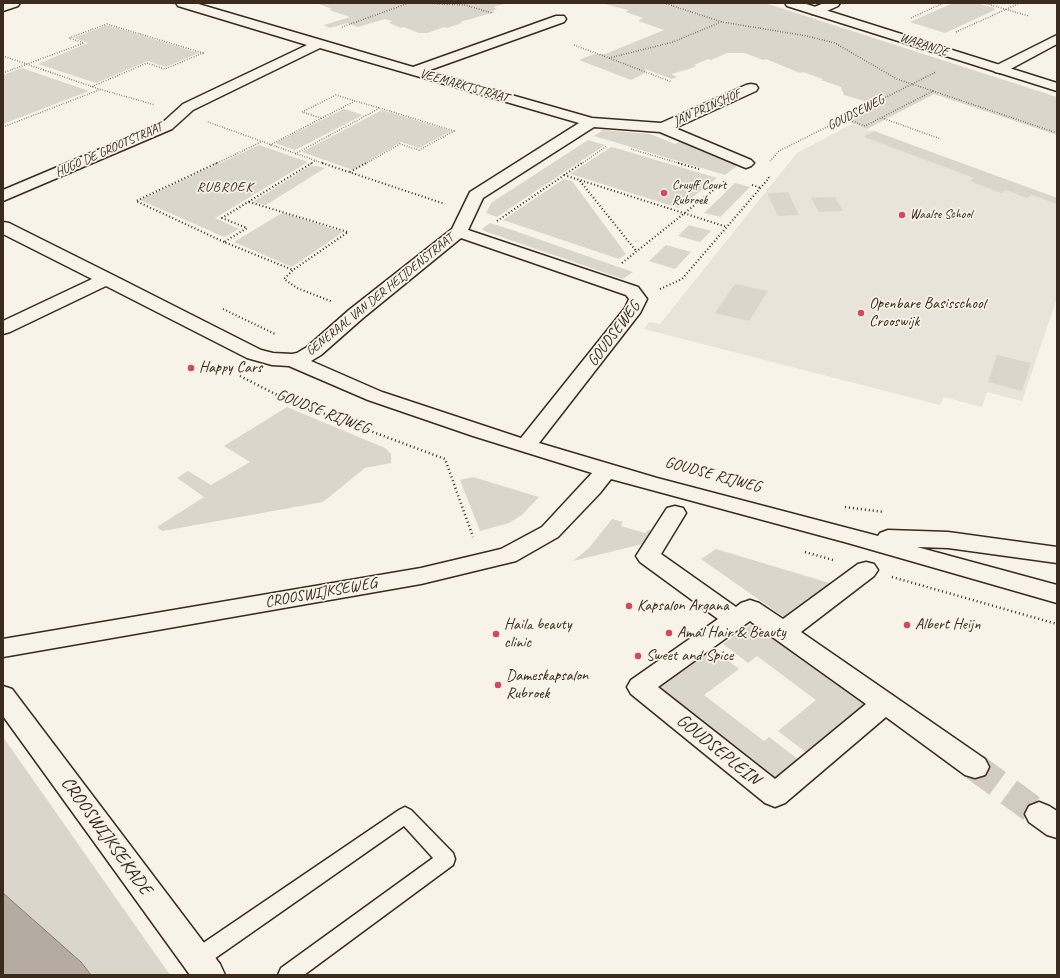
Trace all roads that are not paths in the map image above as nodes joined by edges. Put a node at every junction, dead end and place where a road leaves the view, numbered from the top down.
1 (14, 3) edge
2 (182, 3) edge
3 (226, 3) edge
4 (791, 3) edge
5 (822, 6) edge
6 (3, 7) edge
7 (204, 10) junction
8 (560, 19) dead end
9 (1057, 39) edge
10 (319, 44) junction
11 (1004, 67) junction
12 (413, 71) junction
13 (1057, 79) edge
14 (1057, 87) edge
15 (751, 88) dead end
16 (591, 122) junction
17 (663, 128) junction
18 (753, 165) road end
19 (3, 196) edge
20 (3, 227) edge
21 (459, 232) junction
22 (107, 279) junction
23 (3, 328) edge
24 (292, 360) junction
25 (526, 446) junction
26 (606, 470) junction
27 (675, 513) dead end
28 (850, 536) junction
29 (1057, 555) edge
30 (866, 570) dead end
31 (1057, 594) edge
32 (736, 619) junction
33 (783, 632) junction
34 (3, 648) edge
35 (3, 696) edge
36 (885, 703) junction
37 (975, 767) tunnel mouth
38 (203, 967) edge
39 (288, 975) edge

1 - 6 street
2 - 7 street, VEEMARKTSTRAAT
3 - 7 street
4 - 5 street, WARANDE
5 - 11 street, WARANDE
7 - 10 street, VEEMARKTSTRAAT
8 - 12 street
9 - 11 street
10 - 12 street, VEEMARKTSTRAAT
10 - 19 street, HUGO DE GROOTSTRAAT
11 - 13 street, WARANDE
11 - 14 street, WARANDE
12 - 16 street, VEEMARKTSTRAAT
15 - 17 street, JAN PRINSHOF
16 - 17 street, VEEMARKTSTRAAT
16 - 21 street, GENERAAL VAN DER HEIJDENSTRAAT
17 - 18 street, VEEMARKTSTRAAT
20 - 22 street, GOUDSE RIJWEG
21 - 24 street, GENERAAL VAN DER HEIJDENSTRAAT
21 - 25 street, GOUDSEWEG
22 - 23 street
22 - 24 street, GOUDSE RIJWEG
24 - 25 street, GOUDSE RIJWEG
25 - 26 street, GOUDSE RIJWEG
26 - 28 street, GOUDSE RIJWEG
26 - 34 street, CROOSWIJKSEWEG
27 - 32 street
28 - 29 street, GOUDSE RIJWEG
28 - 31 street, GOUDSE RIJWEG
30 - 33 street
32 - 33 street, GOUDSEPLEIN
32 - 36 street, GOUDSEPLEIN
33 - 36 street, GOUDSEPLEIN
35 - 38 street, CROOSWIJKSEKADE
36 - 37 street, GOUDSEPLEIN
38 - 39 lane

